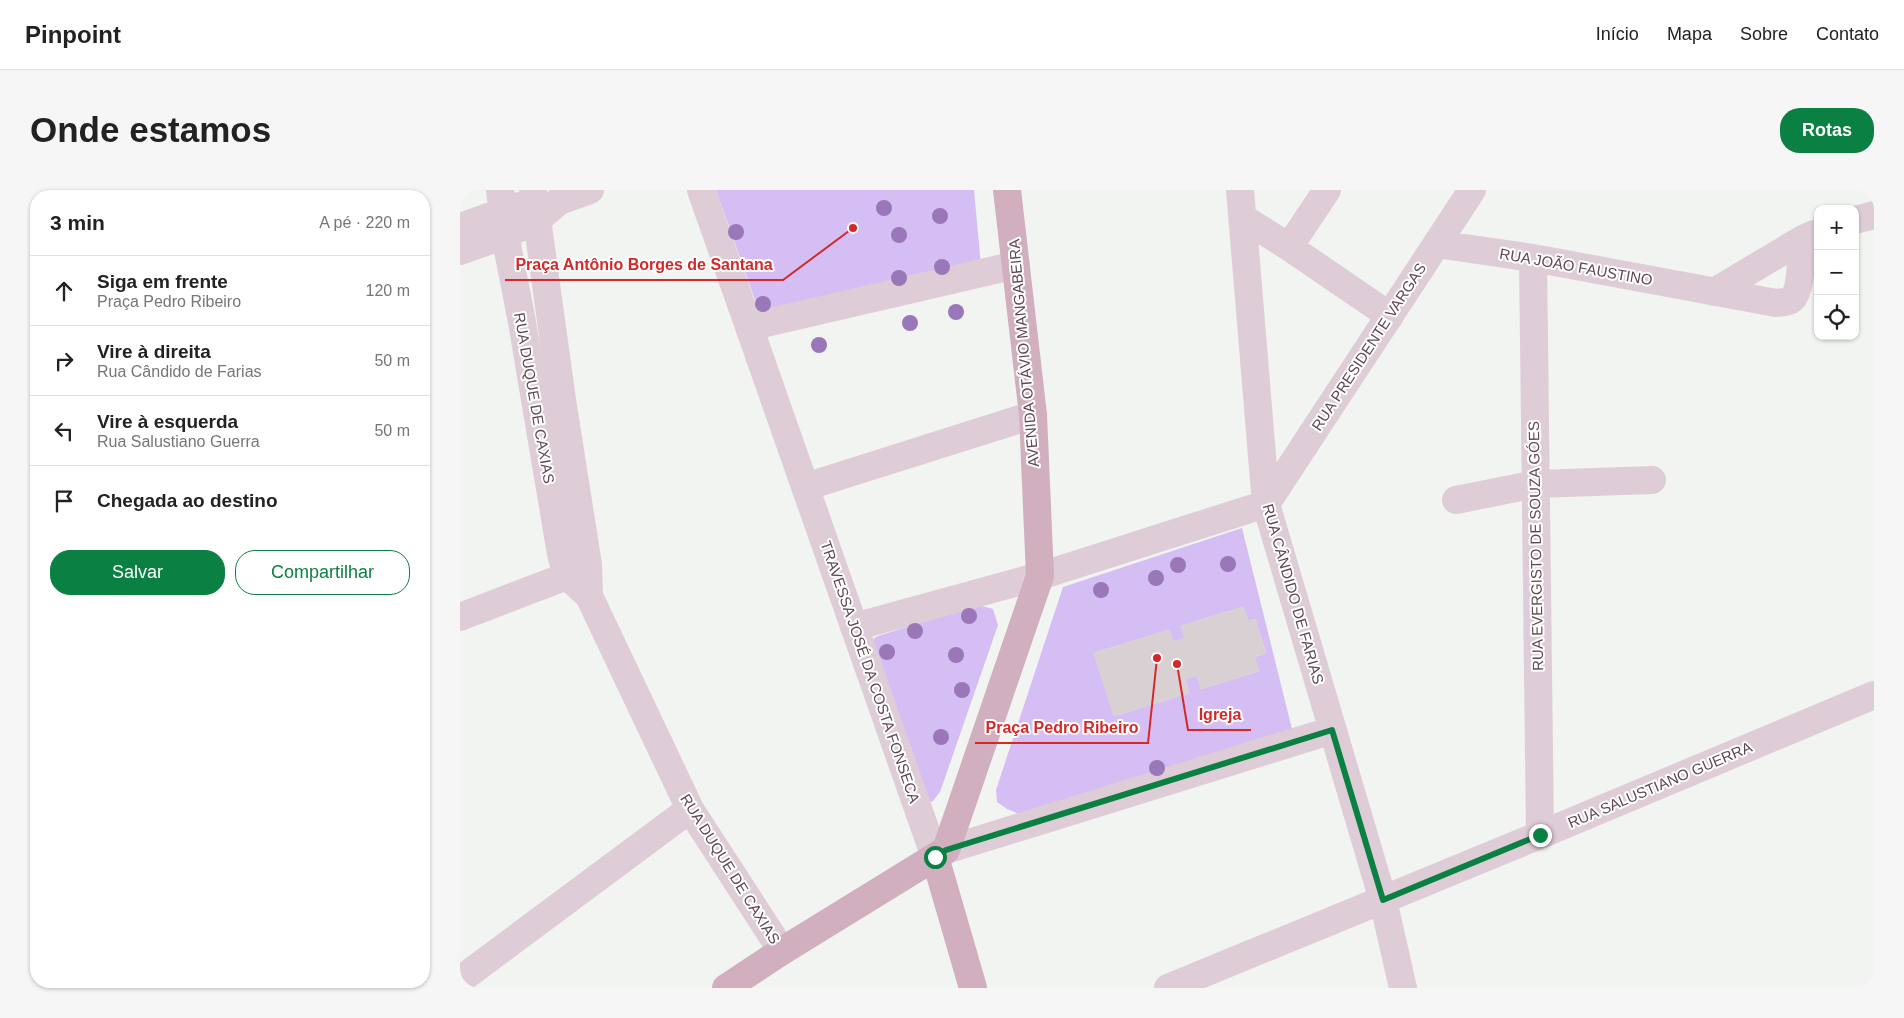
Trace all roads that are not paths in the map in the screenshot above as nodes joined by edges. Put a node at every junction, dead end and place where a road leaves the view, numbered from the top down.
1 (590, 190) edge
2 (701, 190) edge
3 (1007, 190) edge
4 (1240, 190) edge
5 (1327, 190) edge
6 (1472, 190) edge
7 (541, 203) edge
8 (502, 213) edge
9 (1874, 215) edge
10 (1243, 218) junction
11 (1859, 219) edge
12 (460, 227) edge
13 (1810, 236) edge
14 (1437, 244) junction
15 (1289, 247) junction
16 (460, 251) edge
17 (1533, 258) junction
18 (1016, 264) junction
19 (1714, 292) junction
20 (1390, 316) junction
21 (749, 327) junction
22 (1033, 415) junction
23 (1652, 480) dead end
24 (1536, 484) junction
25 (805, 487) junction
26 (1456, 500) dead end
27 (1266, 504) junction
28 (578, 570) junction
29 (1040, 576) junction
30 (460, 616) edge
31 (854, 627) junction
32 (1874, 695) edge
33 (1332, 730) junction
34 (690, 809) junction
35 (1540, 835) junction
36 (940, 854) junction
37 (1383, 900) junction
38 (782, 951) junction
39 (464, 977) edge
40 (726, 988) edge
41 (973, 988) edge
42 (1168, 988) edge
43 (1403, 988) edge

1 - 7 street
2 - 21 street, TRAVESSA JOSÉ DA COSTA FONSECA
3 - 18 main road, AVENIDA OTÁVIO MANGABEIRA
4 - 10 street, RUA CÂNDIDO DE FARIAS
5 - 15 street
6 - 14 street, RUA PRESIDENTE VARGAS
7 - 8 street
7 - 28 street, RUA DUQUE DE CAXIAS
8 - 12 street
8 - 16 street
8 - 28 street, RUA DUQUE DE CAXIAS
9 - 11 street
10 - 15 street
10 - 27 street, RUA CÂNDIDO DE FARIAS
13 - 19 street, RUA JOÃO FAUSTINO
13 - 19 street, RUA JOÃO FAUSTINO
14 - 17 street, RUA JOÃO FAUSTINO
14 - 20 street, RUA PRESIDENTE VARGAS
15 - 20 street
17 - 19 street, RUA JOÃO FAUSTINO
17 - 24 street, RUA EVERGISTO DE SOUZA GÓES
18 - 21 street
18 - 22 main road, AVENIDA OTÁVIO MANGABEIRA
20 - 27 street, RUA PRESIDENTE VARGAS
21 - 25 street, TRAVESSA JOSÉ DA COSTA FONSECA
22 - 25 street
22 - 29 main road, AVENIDA OTÁVIO MANGABEIRA
23 - 24 street
24 - 26 street
24 - 35 street, RUA EVERGISTO DE SOUZA GÓES
25 - 31 street, TRAVESSA JOSÉ DA COSTA FONSECA
27 - 29 street
27 - 33 street, RUA CÂNDIDO DE FARIAS
28 - 30 street
28 - 34 street, RUA DUQUE DE CAXIAS
29 - 31 street
29 - 36 main road
31 - 36 street, TRAVESSA JOSÉ DA COSTA FONSECA
32 - 35 street, RUA SALUSTIANO GUERRA
33 - 36 street
33 - 37 street, RUA CÂNDIDO DE FARIAS
34 - 38 street, RUA DUQUE DE CAXIAS
34 - 39 street
35 - 37 street, RUA SALUSTIANO GUERRA
36 - 38 main road
36 - 41 main road
37 - 42 street, RUA SALUSTIANO GUERRA
37 - 43 street, RUA CÂNDIDO DE FARIAS
38 - 40 main road

